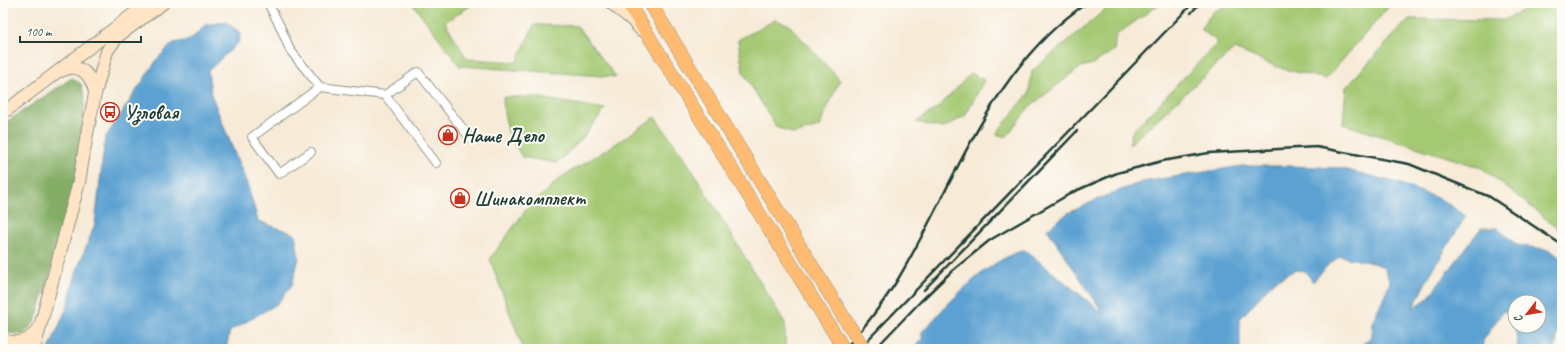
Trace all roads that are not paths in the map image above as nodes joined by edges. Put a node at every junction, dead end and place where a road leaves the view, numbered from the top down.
1 (148, 3) edge
2 (163, 3) edge
3 (268, 3) edge
4 (611, 3) edge
5 (628, 3) edge
6 (650, 3) edge
7 (659, 3) edge
8 (689, 65) junction
9 (57, 73) junction
10 (673, 76) junction
11 (320, 87) junction
12 (95, 94) junction
13 (385, 95) junction
14 (3, 113) edge
15 (471, 139) dead end
16 (311, 152) dead end
17 (436, 163) dead end
18 (40, 324) junction
19 (3, 340) edge
20 (34, 349) edge
21 (844, 349) edge
22 (864, 349) edge

1 - 9 main road
2 - 12 main road
3 - 11 street
4 - 10 main road
5 - 10 main road
6 - 8 main road
7 - 8 main road
8 - 22 main road, bridge
9 - 12 main road
9 - 14 main road
10 - 21 main road
11 - 13 street
11 - 16 street
12 - 18 main road
13 - 15 street
13 - 17 street
18 - 19 main road
18 - 20 main road

